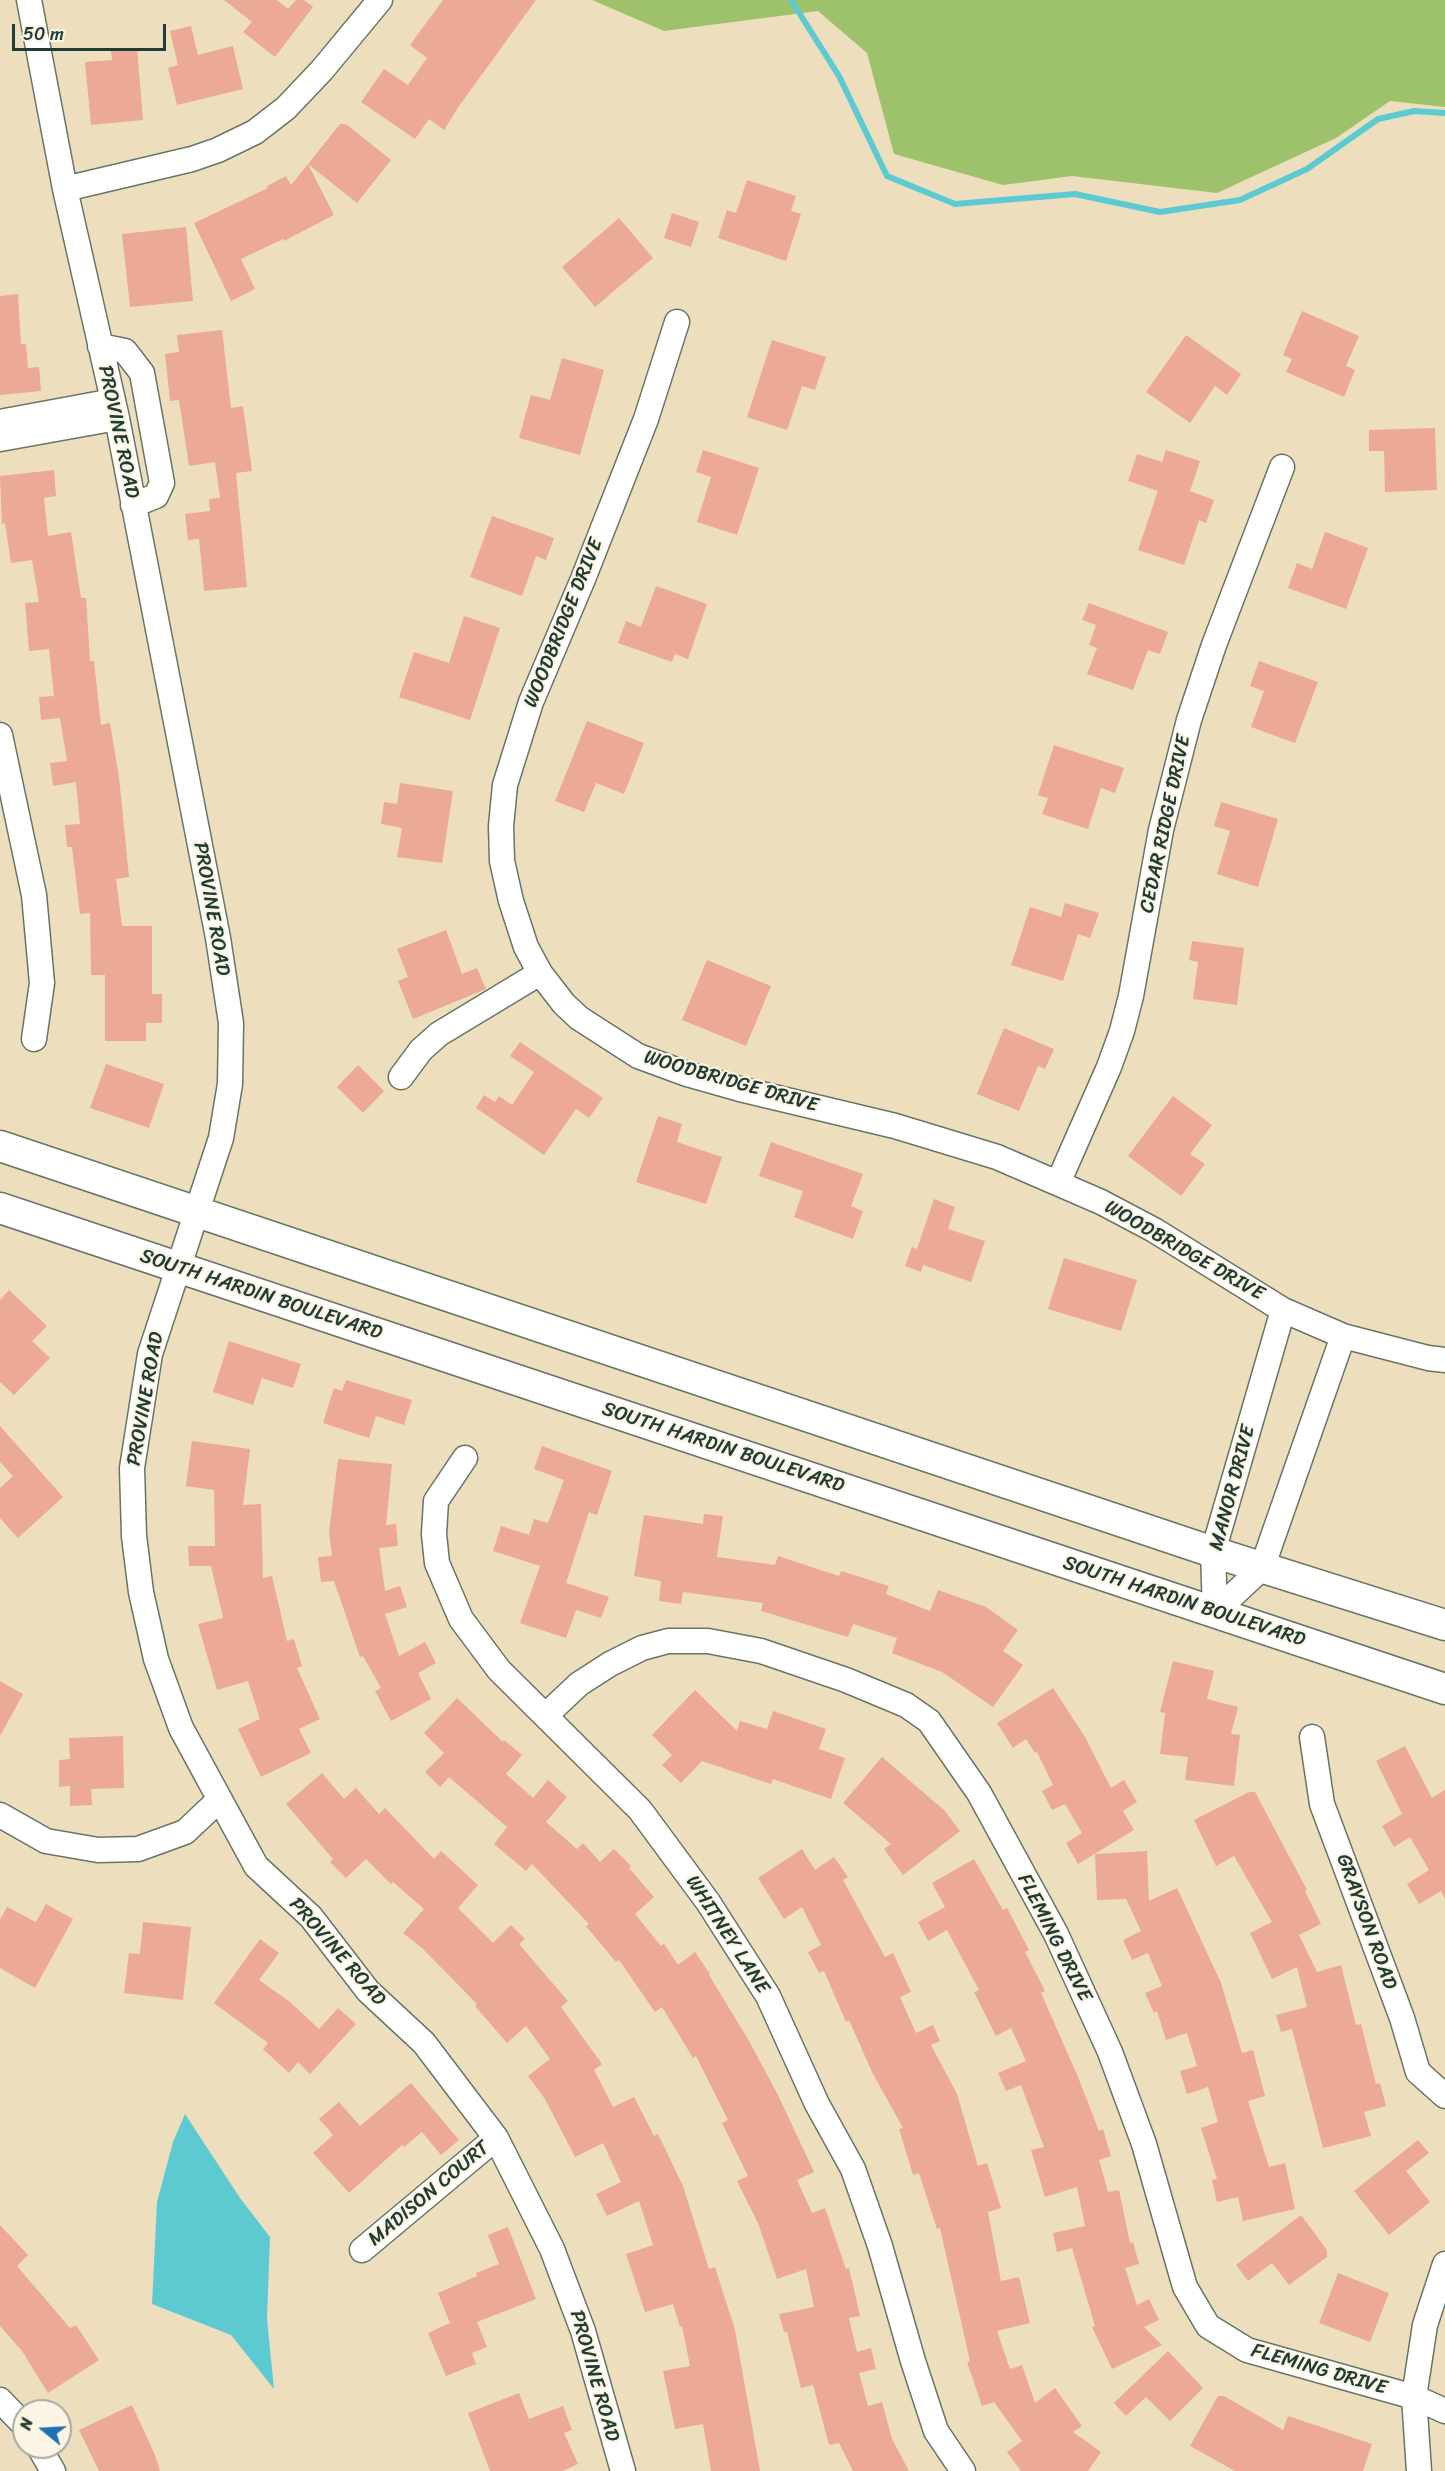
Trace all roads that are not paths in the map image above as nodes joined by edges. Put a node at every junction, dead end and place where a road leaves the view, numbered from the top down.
1 (29, 0) edge
2 (380, 0) edge
3 (65, 189) junction
4 (677, 322) dead end
5 (100, 345) junction
6 (115, 410) junction
7 (0, 422) edge
8 (0, 439) edge
9 (1282, 466) dead end
10 (134, 505) junction
11 (0, 735) edge
12 (540, 973) junction
13 (34, 1039) dead end
14 (401, 1077) dead end
15 (0, 1146) edge
16 (1058, 1183) junction
17 (0, 1208) edge
18 (196, 1211) junction
19 (177, 1268) junction
20 (1283, 1310) junction
21 (1343, 1336) junction
22 (1445, 1360) edge
23 (465, 1458) dead end
24 (1213, 1552) junction
25 (1262, 1568) junction
26 (1215, 1612) junction
27 (1445, 1625) edge
28 (1445, 1689) edge
29 (546, 1715) junction
30 (1312, 1737) dead end
31 (219, 1800) junction
32 (0, 1815) edge
33 (1445, 2096) edge
34 (496, 2138) junction
35 (362, 2250) dead end
36 (1445, 2264) edge
37 (1414, 2397) junction
38 (0, 2400) edge
39 (1445, 2411) edge
40 (12, 2412) edge
41 (623, 2471) edge
42 (963, 2471) edge
43 (1419, 2471) edge

1 - 3 street, PROVINE ROAD
2 - 3 street
3 - 5 street, PROVINE ROAD
4 - 12 street, WOODBRIDGE DRIVE
5 - 6 street, PROVINE ROAD
5 - 10 street
6 - 7 street
6 - 8 street
6 - 10 street, PROVINE ROAD
9 - 16 street, CEDAR RIDGE DRIVE
10 - 18 street, PROVINE ROAD
11 - 13 street
12 - 14 street
12 - 16 street, WOODBRIDGE DRIVE
15 - 18 main road
16 - 20 street, WOODBRIDGE DRIVE
17 - 19 main road, SOUTH HARDIN BOULEVARD
18 - 19 street, PROVINE ROAD
18 - 24 main road
19 - 26 main road, SOUTH HARDIN BOULEVARD
19 - 31 street, PROVINE ROAD
20 - 21 street, WOODBRIDGE DRIVE
20 - 24 street, MANOR DRIVE
21 - 22 street, WOODBRIDGE DRIVE
21 - 25 street
23 - 29 street, WHITNEY LANE
24 - 25 main road
24 - 26 street, MANOR DRIVE
25 - 26 street
25 - 27 main road
26 - 28 main road, SOUTH HARDIN BOULEVARD
29 - 37 street, FLEMING DRIVE
29 - 42 street, WHITNEY LANE
30 - 33 street, GRAYSON ROAD
31 - 32 street
31 - 34 street, PROVINE ROAD
34 - 35 street, MADISON COURT
34 - 41 street, PROVINE ROAD
36 - 37 street
37 - 39 street, FLEMING DRIVE
37 - 43 street
38 - 40 street

